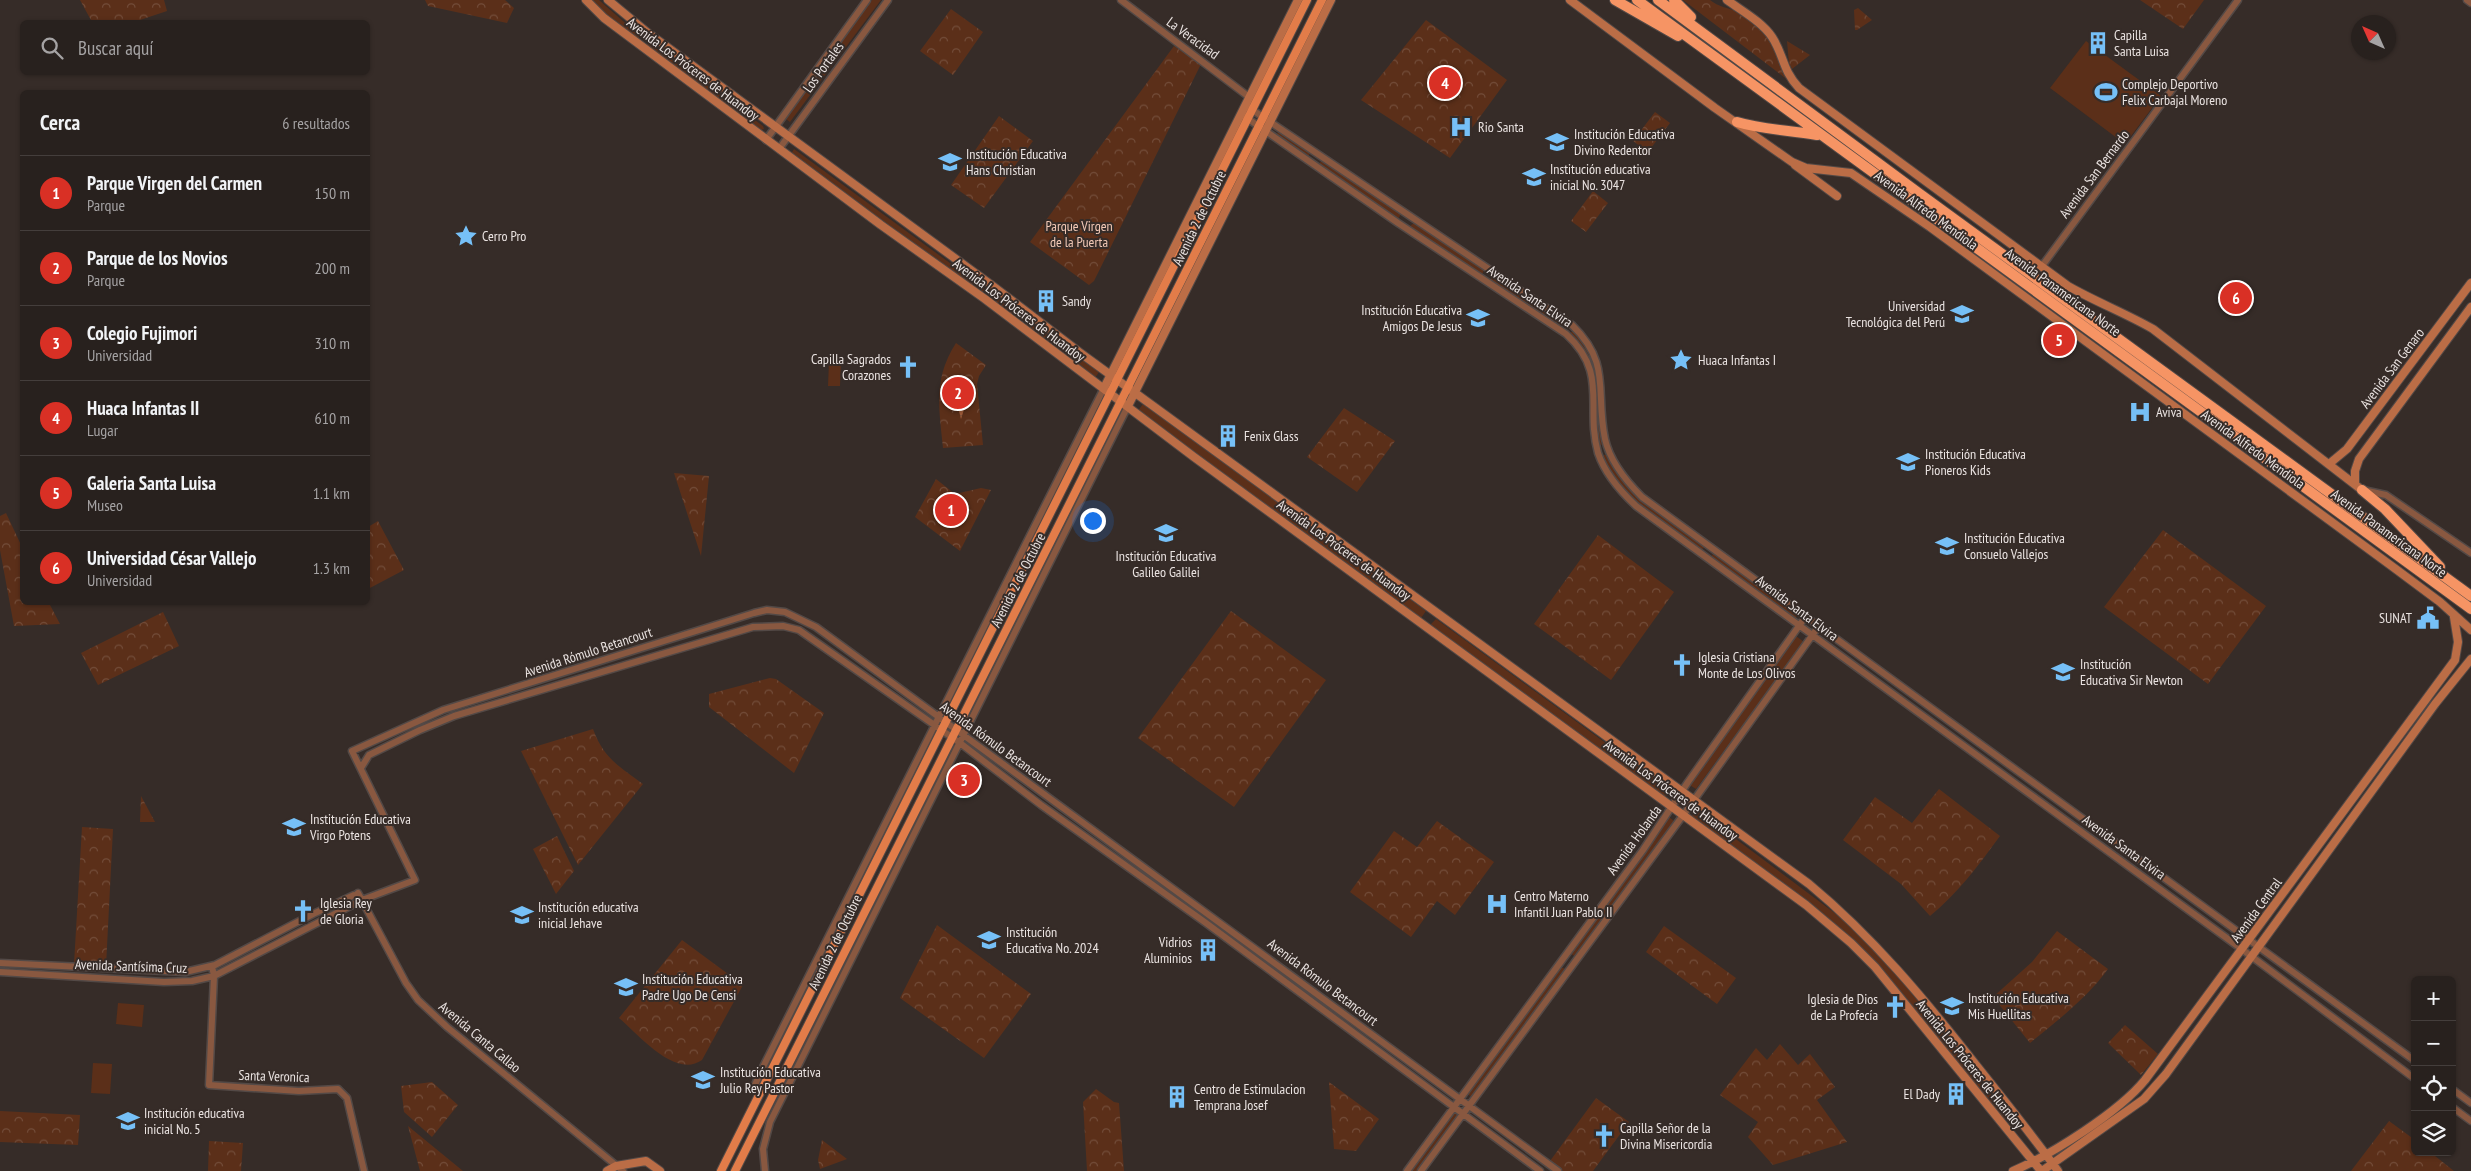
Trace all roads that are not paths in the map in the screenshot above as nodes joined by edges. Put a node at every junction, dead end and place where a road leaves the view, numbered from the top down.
1 (586, 0) edge
2 (608, 0) edge
3 (867, 0) edge
4 (888, 0) edge
5 (1121, 0) edge
6 (1298, 0) edge
7 (1307, 0) edge
8 (1322, 0) edge
9 (1331, 0) edge
10 (1570, 0) edge
11 (1615, 0) edge
12 (1637, 0) edge
13 (1658, 0) edge
14 (1674, 0) edge
15 (1727, 0) edge
16 (2238, 0) edge
17 (2467, 0) edge
18 (2471, 3) edge
19 (648, 33) junction
20 (1713, 39) junction
21 (639, 44) junction
22 (1705, 50) junction
23 (1249, 97) junction
24 (1245, 105) junction
25 (1252, 110) junction
26 (1241, 114) junction
27 (1248, 118) junction
28 (1267, 119) junction
29 (1737, 122) junction
30 (776, 126) junction
31 (1262, 127) junction
32 (788, 135) junction
33 (1822, 136) junction
34 (766, 140) junction
35 (779, 149) junction
36 (1792, 162) junction
37 (1837, 196) dead end
38 (2042, 266) junction
39 (2471, 283) edge
40 (2471, 307) edge
41 (2411, 364) junction
42 (2422, 373) junction
43 (1110, 375) junction
44 (1118, 380) junction
45 (1104, 388) junction
46 (1132, 390) junction
47 (1112, 394) junction
48 (1125, 404) junction
49 (2329, 464) junction
50 (2359, 487) junction
51 (2471, 554) edge
52 (2452, 581) junction
53 (2471, 596) edge
54 (2471, 609) edge
55 (2453, 615) junction
56 (1806, 616) junction
57 (1799, 626) junction
58 (1819, 626) junction
59 (2471, 630) edge
60 (1812, 636) junction
61 (2471, 659) edge
62 (2428, 698) junction
63 (2436, 704) junction
64 (943, 720) junction
65 (1954, 723) junction
66 (938, 728) junction
67 (956, 730) junction
68 (1947, 732) junction
69 (964, 735) junction
70 (952, 738) junction
71 (960, 743) junction
72 (360, 768) junction
73 (1682, 792) junction
74 (1693, 800) junction
75 (1673, 807) junction
76 (1684, 814) junction
77 (358, 893) dead end
78 (362, 900) junction
79 (2248, 942) junction
80 (2257, 948) junction
81 (2243, 950) junction
82 (2250, 956) junction
83 (0, 963) edge
84 (212, 966) junction
85 (0, 972) edge
86 (214, 976) junction
87 (2411, 1058) edge
88 (2411, 1076) edge
89 (758, 1087) junction
90 (2456, 1092) edge
91 (1459, 1099) junction
92 (2471, 1102) edge
93 (1468, 1106) junction
94 (1453, 1108) junction
95 (2456, 1110) edge
96 (1462, 1115) junction
97 (2471, 1121) edge
98 (2047, 1155) junction
99 (2034, 1162) junction
100 (2052, 1163) junction
101 (618, 1169) edge
102 (364, 1171) edge
103 (607, 1171) edge
104 (660, 1171) edge
105 (721, 1171) edge
106 (735, 1171) edge
107 (765, 1171) edge
108 (1407, 1171) edge
109 (1421, 1171) edge
110 (1540, 1171) edge
111 (1558, 1171) edge
112 (2013, 1171) edge
113 (2041, 1171) edge
114 (2058, 1171) edge

1 - 21 main road, Avenida Los Próceres de Huandoy
2 - 19 main road, Avenida Los Próceres de Huandoy
3 - 30 street, Los Portales
4 - 32 street, Los Portales
5 - 23 street, La Veracidad
6 - 23 main road, Avenida 2 de Octubre
7 - 25 main road, Avenida 2 de Octubre
8 - 28 main road, Avenida 2 de Octubre
9 - 28 main road, Avenida 2 de Octubre
10 - 29 main road, Avenida Alfredo Mendiola
11 - 22 highway
12 - 22 highway, Avenida Panamericana Norte
13 - 20 highway, Avenida Panamericana Norte
14 - 20 highway
15 - 38 main road, Avenida Alfredo Mendiola
16 - 38 street, Avenida San Bernardo
17 - 18 street
19 - 21 main road
19 - 30 main road, Avenida Los Próceres de Huandoy
20 - 52 highway, Avenida Panamericana Norte
21 - 34 main road, Avenida Los Próceres de Huandoy
22 - 33 highway, Avenida Panamericana Norte
23 - 24 main road, Avenida 2 de Octubre
24 - 25 street, Avenida Santa Elvira
24 - 26 main road, Avenida 2 de Octubre
25 - 27 main road, Avenida 2 de Octubre
25 - 28 street, Avenida Santa Elvira
26 - 27 street, Avenida Santa Elvira
26 - 43 main road, Avenida 2 de Octubre
27 - 31 street, Avenida Santa Elvira
27 - 44 main road, Avenida 2 de Octubre
28 - 31 main road, Avenida 2 de Octubre
28 - 56 street, Avenida Santa Elvira
29 - 33 highway
29 - 36 main road, Avenida Alfredo Mendiola
30 - 32 main road, Avenida Los Próceres de Huandoy
30 - 34 street, Los Portales
31 - 46 main road, Avenida 2 de Octubre
31 - 57 street, Avenida Santa Elvira
32 - 35 street, Los Portales
32 - 43 main road, Avenida Los Próceres de Huandoy
33 - 54 highway, Avenida Panamericana Norte
34 - 35 main road, Avenida Los Próceres de Huandoy
35 - 45 main road, Avenida Los Próceres de Huandoy
36 - 37 main road
36 - 55 main road, Avenida Alfredo Mendiola
38 - 49 main road, Avenida Alfredo Mendiola
39 - 41 main road, Avenida San Genaro
40 - 42 main road, Avenida San Genaro
41 - 42 main road
41 - 49 main road, Avenida San Genaro
42 - 50 main road, Avenida San Genaro
43 - 44 main road, Avenida Los Próceres de Huandoy
43 - 45 main road, Avenida 2 de Octubre
44 - 46 main road, Avenida Los Próceres de Huandoy
44 - 47 main road, Avenida 2 de Octubre
45 - 47 main road, Avenida Los Próceres de Huandoy
45 - 64 street, Avenida 2 de Octubre
46 - 48 main road, Avenida 2 de Octubre
46 - 73 main road, Avenida Los Próceres de Huandoy
47 - 48 main road, Avenida Los Próceres de Huandoy
47 - 64 main road, Avenida 2 de Octubre
48 - 67 main road, Avenida 2 de Octubre
48 - 69 street, Avenida 2 de Octubre
48 - 75 main road, Avenida Los Próceres de Huandoy
49 - 50 main road, Avenida Alfredo Mendiola
50 - 51 street, Avenida Alfredo Mendiola
50 - 52 highway
52 - 53 highway, Avenida Panamericana Norte
55 - 59 main road, Avenida Alfredo Mendiola
55 - 62 main road, Avenida Central
56 - 57 street, Avenida Holanda
56 - 58 street, Avenida Santa Elvira
57 - 60 street, Avenida Santa Elvira
57 - 73 street, Avenida Holanda
58 - 60 street, Avenida Holanda
58 - 65 street, Avenida Santa Elvira
60 - 68 street, Avenida Santa Elvira
60 - 74 street, Avenida Holanda
61 - 63 main road, Avenida Central
62 - 63 main road
62 - 79 main road, Avenida Central
63 - 80 main road, Avenida Central
64 - 66 main road, Avenida 2 de Octubre
64 - 67 street, Avenida Rómulo Betancourt
64 - 72 street, Avenida Rómulo Betancourt
65 - 68 street
65 - 79 street, Avenida Santa Elvira
66 - 70 street, Avenida Rómulo Betancourt
66 - 72 street, Avenida Rómulo Betancourt
66 - 89 main road, Avenida 2 de Octubre
66 - 89 street, Avenida 2 de Octubre
67 - 69 street, Avenida Rómulo Betancourt
67 - 70 main road, Avenida 2 de Octubre
68 - 81 street, Avenida Santa Elvira
69 - 71 street, Avenida 2 de Octubre
69 - 91 street, Avenida Rómulo Betancourt
70 - 71 street, Avenida Rómulo Betancourt
70 - 106 main road, Avenida 2 de Octubre
71 - 94 street, Avenida Rómulo Betancourt
71 - 107 street, Avenida 2 de Octubre
72 - 78 street, Avenida Santísima Cruz
73 - 74 main road, Avenida Los Próceres de Huandoy
73 - 75 street, Avenida Holanda
74 - 76 street, Avenida Holanda
74 - 98 main road, Avenida Los Próceres de Huandoy
75 - 76 main road, Avenida Los Próceres de Huandoy
75 - 91 street, Avenida Holanda
76 - 93 street, Avenida Holanda
76 - 99 main road, Avenida Los Próceres de Huandoy
77 - 78 street, Avenida Canta Callao
78 - 84 street, Avenida Santísima Cruz
78 - 86 street, Avenida Santísima Cruz
78 - 101 street, Avenida Canta Callao
79 - 80 street, Avenida Santa Elvira
79 - 81 main road, Avenida Central
80 - 82 main road, Avenida Central
80 - 87 street, Avenida Santa Elvira
81 - 82 street, Avenida Santa Elvira
81 - 98 main road, Avenida Central
82 - 88 street, Avenida Santa Elvira
82 - 100 main road, Avenida Central
83 - 84 street, Avenida Santísima Cruz
84 - 86 street
85 - 86 street, Avenida Santísima Cruz
86 - 102 street, Santa Veronica
89 - 105 main road, Avenida 2 de Octubre
90 - 92 street
91 - 93 street, Avenida Rómulo Betancourt
91 - 94 street, Avenida Holanda
93 - 96 street, Avenida Holanda
93 - 111 street, Avenida Rómulo Betancourt
94 - 96 street, Avenida Rómulo Betancourt
94 - 108 street, Avenida Holanda
95 - 97 street
96 - 109 street, Avenida Holanda
96 - 110 street, Avenida Rómulo Betancourt
98 - 99 main road, Avenida Central
98 - 100 main road, Avenida Los Próceres de Huandoy
99 - 112 main road, Avenida Central
99 - 113 main road, Avenida Los Próceres de Huandoy
100 - 113 main road, Avenida Central
100 - 114 main road, Avenida Los Próceres de Huandoy
101 - 103 main road
101 - 104 main road

